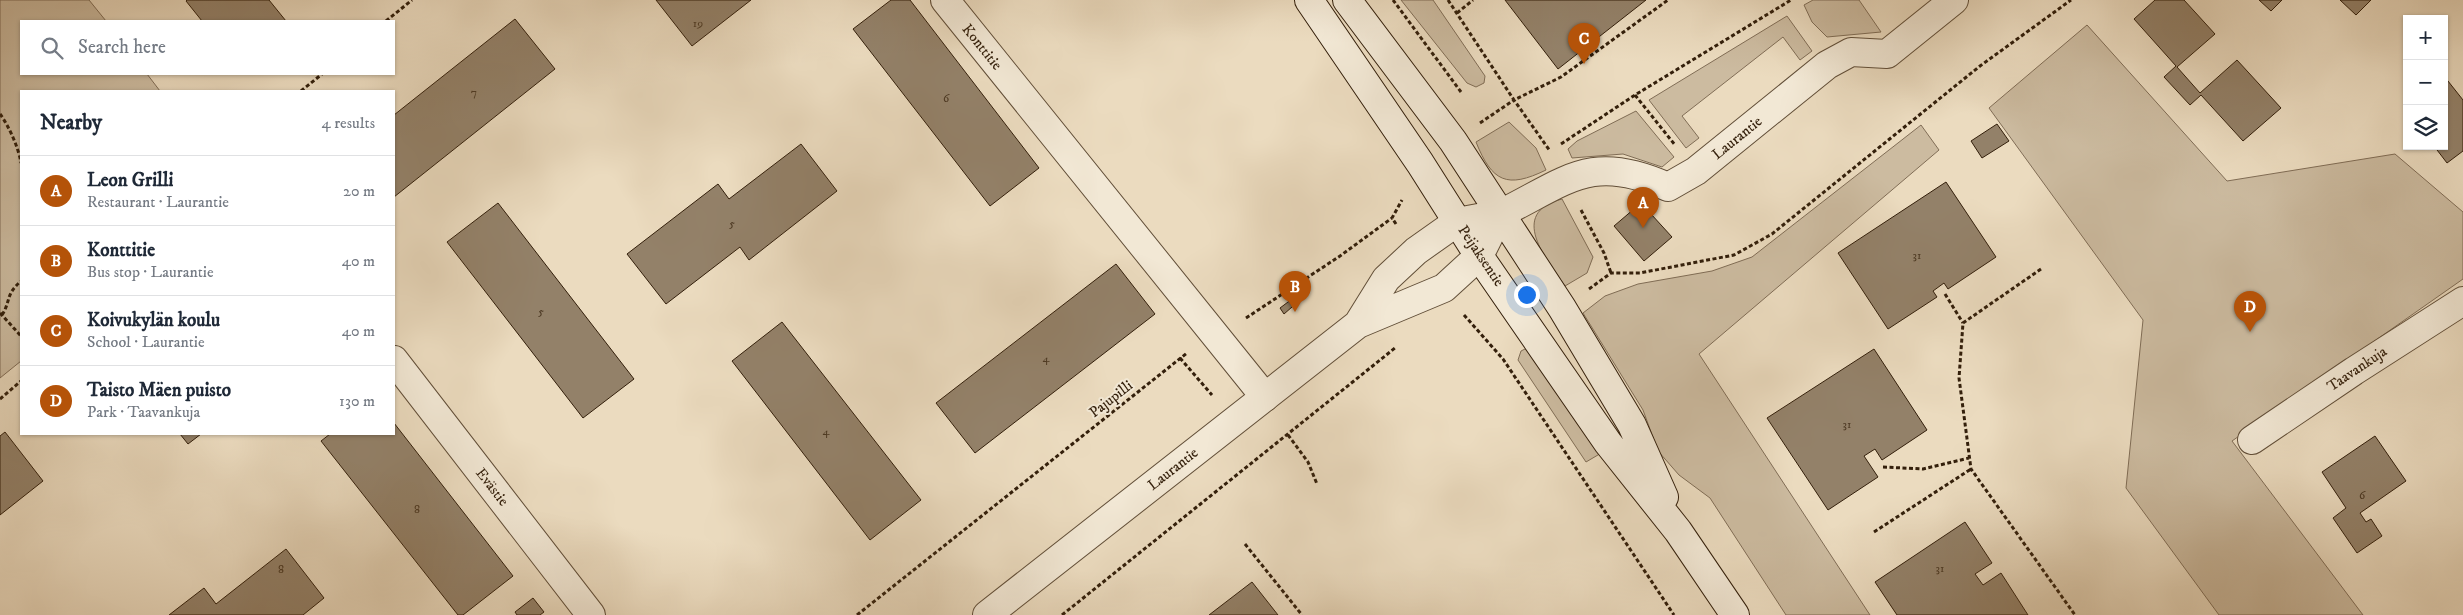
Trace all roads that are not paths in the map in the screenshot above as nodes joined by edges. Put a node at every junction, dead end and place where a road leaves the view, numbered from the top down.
1 (945, 0) edge
2 (1309, 0) edge
3 (1347, 0) edge
4 (1954, 0) edge
5 (1500, 214) junction
6 (1457, 222) junction
7 (1480, 256) junction
8 (2463, 300) edge
9 (1358, 324) junction
10 (395, 361) edge
11 (1265, 397) junction
12 (2252, 440) dead end
13 (1678, 531) junction
14 (591, 615) edge
15 (987, 615) edge
16 (1735, 615) edge

1 - 11 street, Konttitie
2 - 6 street, Peijaksentie
3 - 5 street, Peijaksentie
4 - 5 street, Laurantie
5 - 6 street, Laurantie
5 - 7 street, Laurantie
5 - 13 street, Peijaksentie
6 - 7 street, Peijaksentie
6 - 9 street, Laurantie
7 - 9 street, Laurantie
7 - 13 street, Peijaksentie
8 - 12 street, Taavankuja
9 - 11 street, Laurantie
10 - 14 street, Evästie
11 - 15 street, Laurantie
13 - 16 street, Peijaksentie

